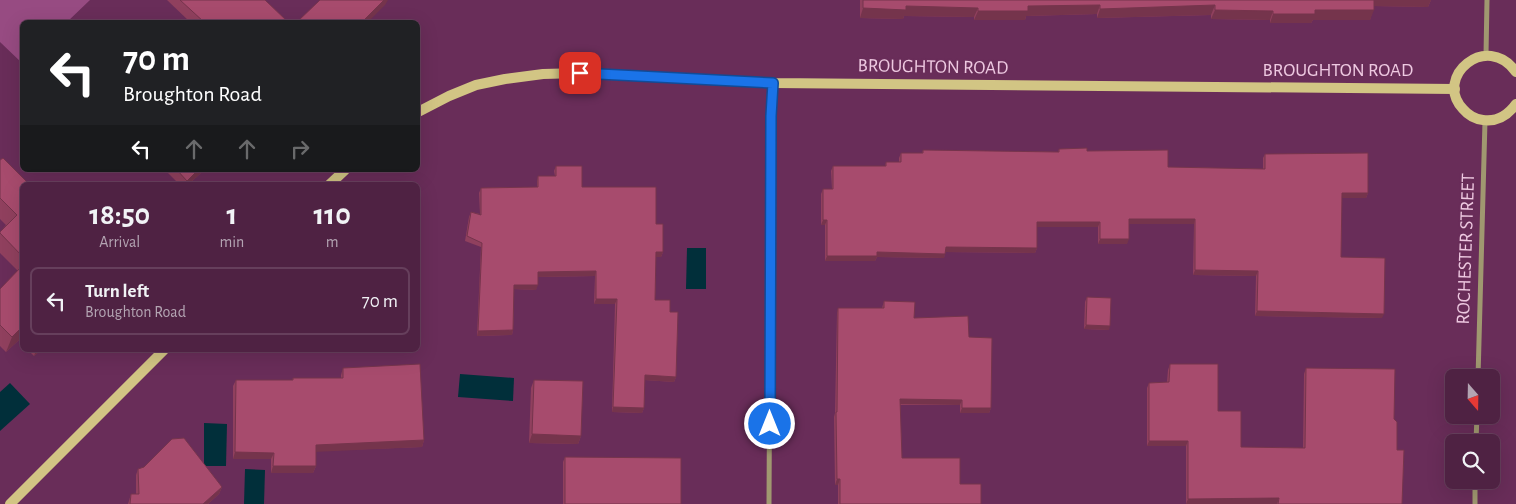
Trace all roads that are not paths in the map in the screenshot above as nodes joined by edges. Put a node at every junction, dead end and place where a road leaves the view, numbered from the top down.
1 (1487, 0) edge
2 (1486, 55) junction
3 (1516, 72) edge
4 (773, 83) junction
5 (1455, 89) junction
6 (1516, 104) edge
7 (420, 111) edge
8 (1485, 121) junction
9 (342, 172) edge
10 (333, 182) edge
11 (162, 352) edge
12 (1478, 369) edge
13 (1475, 489) edge
14 (10, 504) edge
15 (769, 504) edge
16 (1475, 504) edge

1 - 2 street
2 - 3 main road
2 - 5 main road
4 - 5 main road, BROUGHTON ROAD
4 - 7 main road, BROUGHTON ROAD
4 - 15 street
5 - 8 main road
6 - 8 main road
8 - 12 street, ROCHESTER STREET
9 - 10 main road
11 - 14 main road
13 - 16 street

